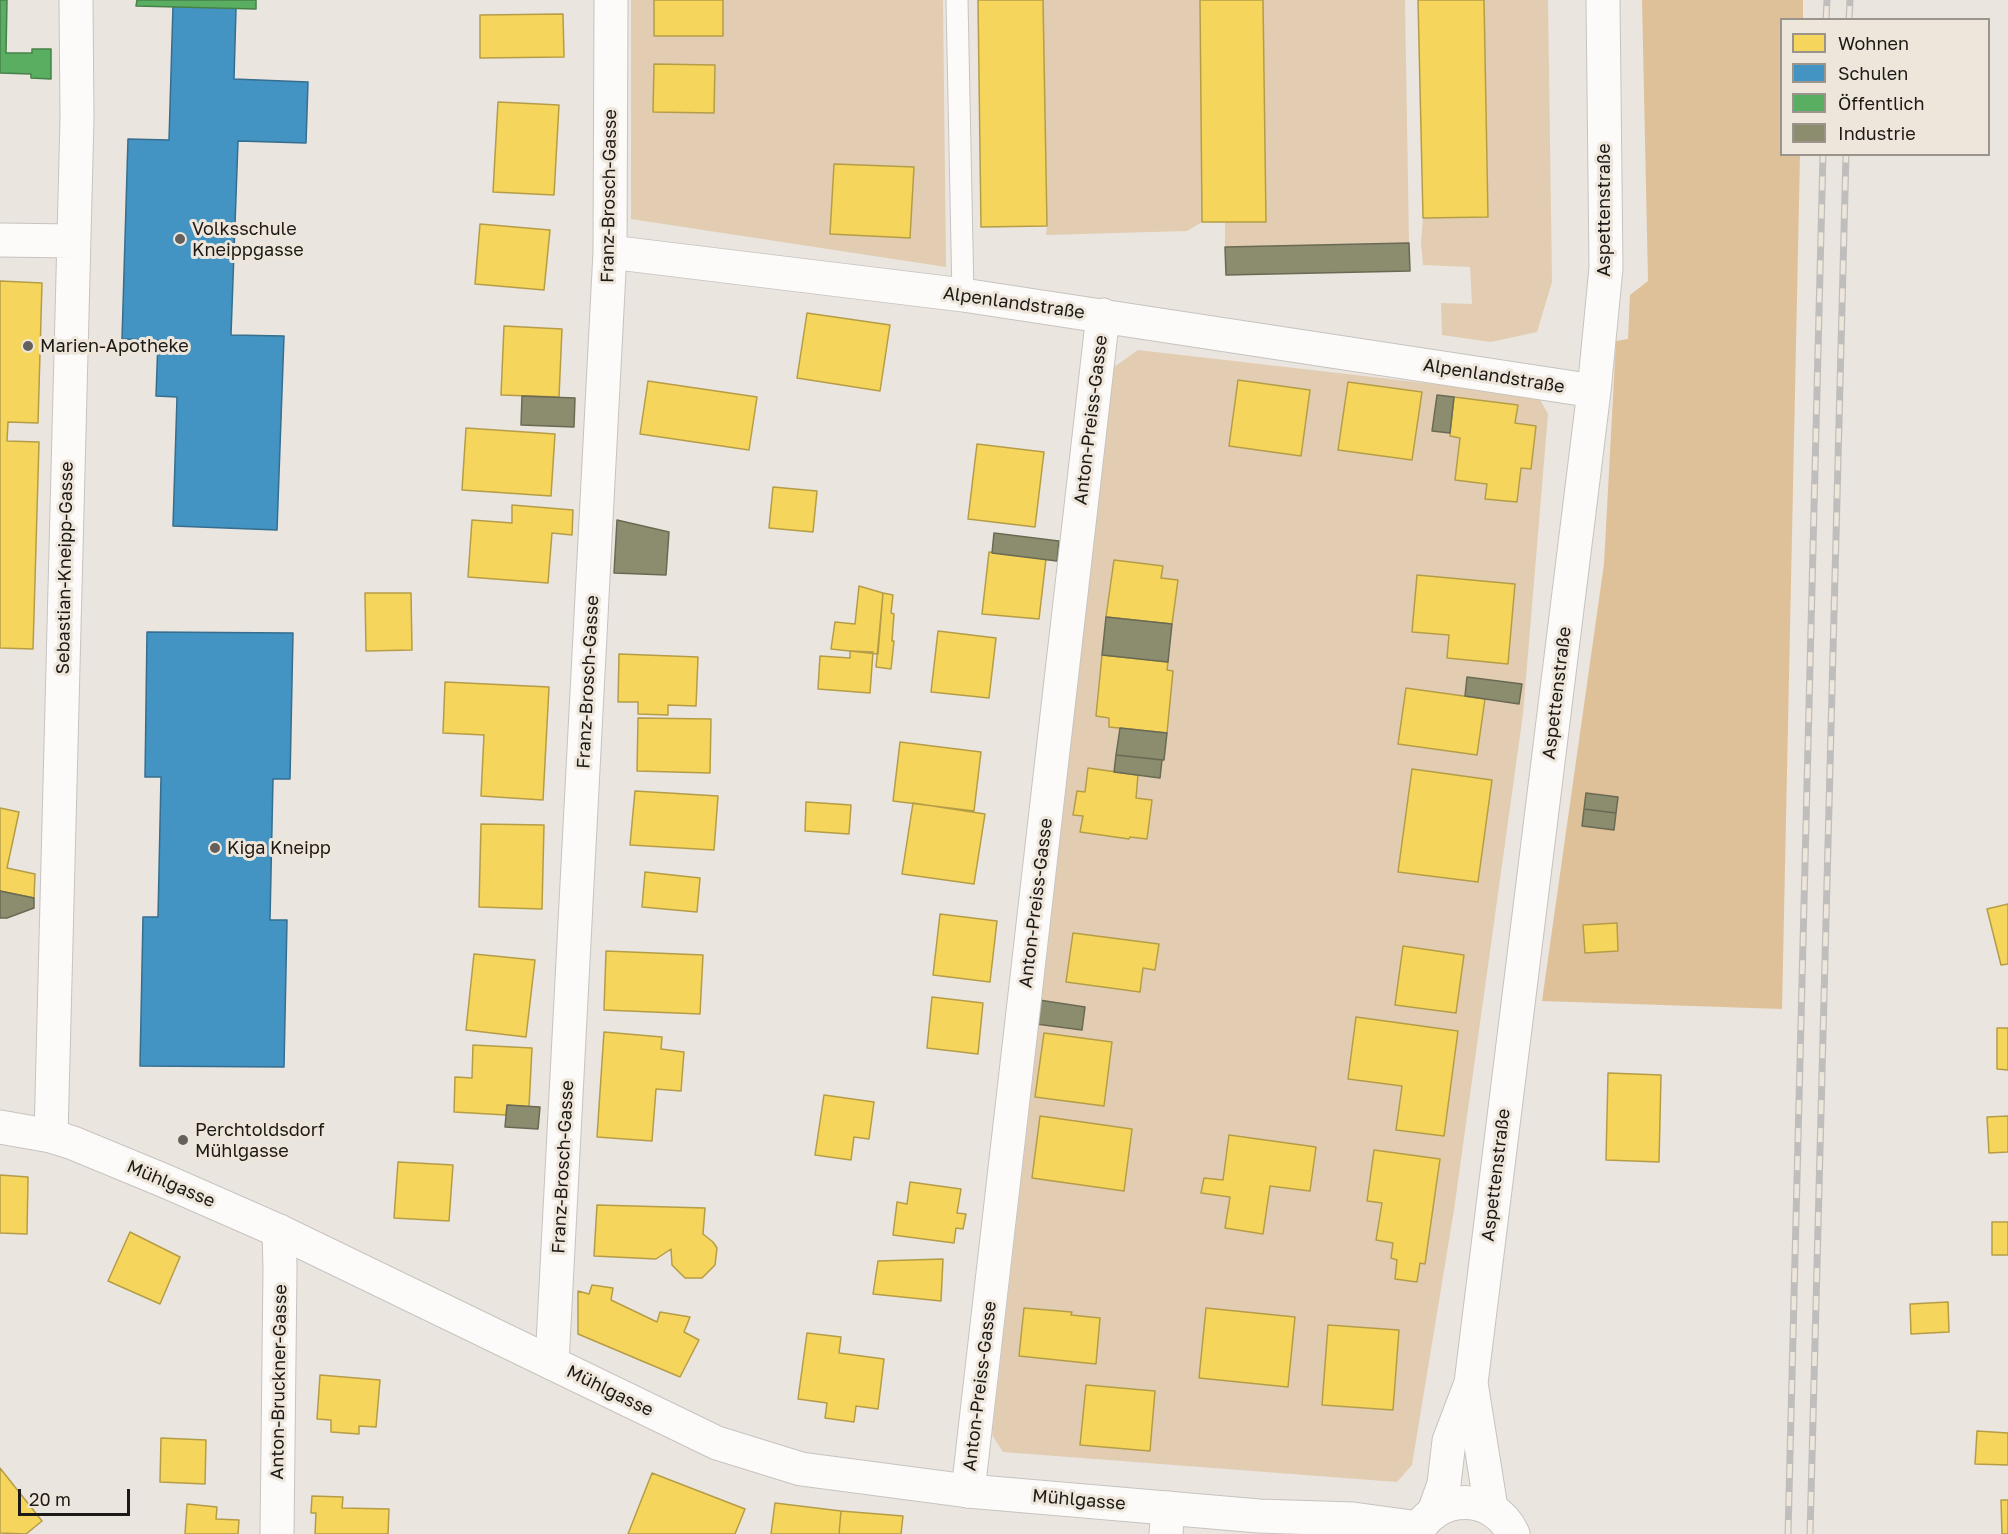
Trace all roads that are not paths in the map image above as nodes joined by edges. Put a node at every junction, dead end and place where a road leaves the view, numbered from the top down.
1 (76, 0) edge
2 (610, 0) edge
3 (957, 0) edge
4 (1603, 0) edge
5 (0, 240) edge
6 (73, 241) junction
7 (610, 252) junction
8 (963, 295) junction
9 (1103, 315) junction
10 (1594, 391) junction
11 (0, 1127) edge
12 (51, 1136) junction
13 (279, 1231) junction
14 (552, 1363) junction
15 (1471, 1383) junction
16 (968, 1491) junction
17 (1491, 1508) junction
18 (1259, 1516) junction
19 (1167, 1521) edge
20 (1423, 1524) edge
21 (277, 1534) edge
22 (1291, 1534) edge
23 (1513, 1534) edge

1 - 6 street, Sebastian-Kneipp-Gasse
2 - 7 street, Franz-Brosch-Gasse
3 - 8 lane
4 - 10 street, Aspettenstraße
5 - 6 street
6 - 12 street, Sebastian-Kneipp-Gasse
7 - 8 street, Alpenlandstraße
7 - 14 street, Franz-Brosch-Gasse
8 - 9 street, Alpenlandstraße
9 - 10 street, Alpenlandstraße
9 - 16 street, Anton-Preiss-Gasse
10 - 15 street, Aspettenstraße
11 - 12 street, Mühlgasse
12 - 13 street, Mühlgasse
13 - 14 street, Mühlgasse
13 - 21 street, Anton-Bruckner-Gasse
14 - 16 street, Mühlgasse
15 - 17 street, Aspettenstraße
15 - 20 street, Aspettenstraße
16 - 19 street, Mühlgasse
17 - 20 street, Mühlgasse
17 - 23 street
18 - 19 street, Mühlgasse
18 - 20 street, Mühlgasse
18 - 22 street, Mühlgasse

